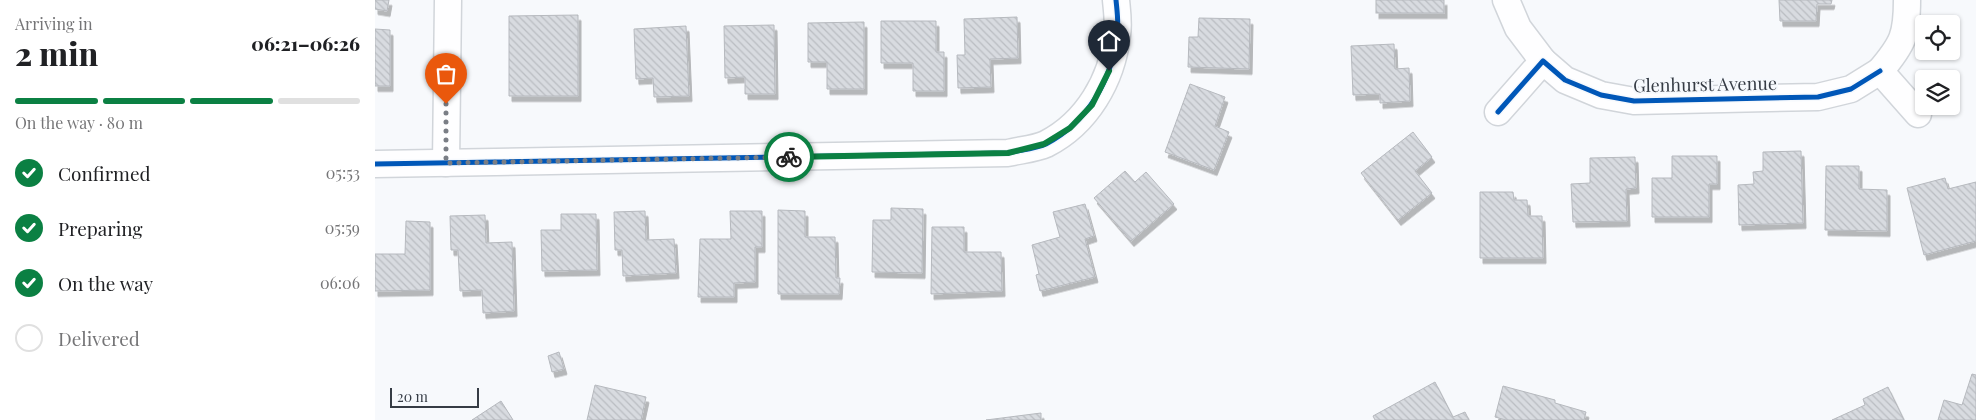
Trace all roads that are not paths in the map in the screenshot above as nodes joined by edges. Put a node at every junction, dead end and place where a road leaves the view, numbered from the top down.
1 (448, 0) edge
2 (1116, 0) edge
3 (1506, 0) edge
4 (1907, 0) edge
5 (1543, 61) junction
6 (1880, 71) junction
7 (1915, 111) edge
8 (1498, 112) dead end
9 (446, 163) junction
10 (375, 164) edge

1 - 9 street
2 - 9 street
3 - 5 street, Glenhurst Avenue
4 - 6 street, Glenhurst Avenue
5 - 6 street, Glenhurst Avenue
5 - 8 street
6 - 7 street
9 - 10 street

